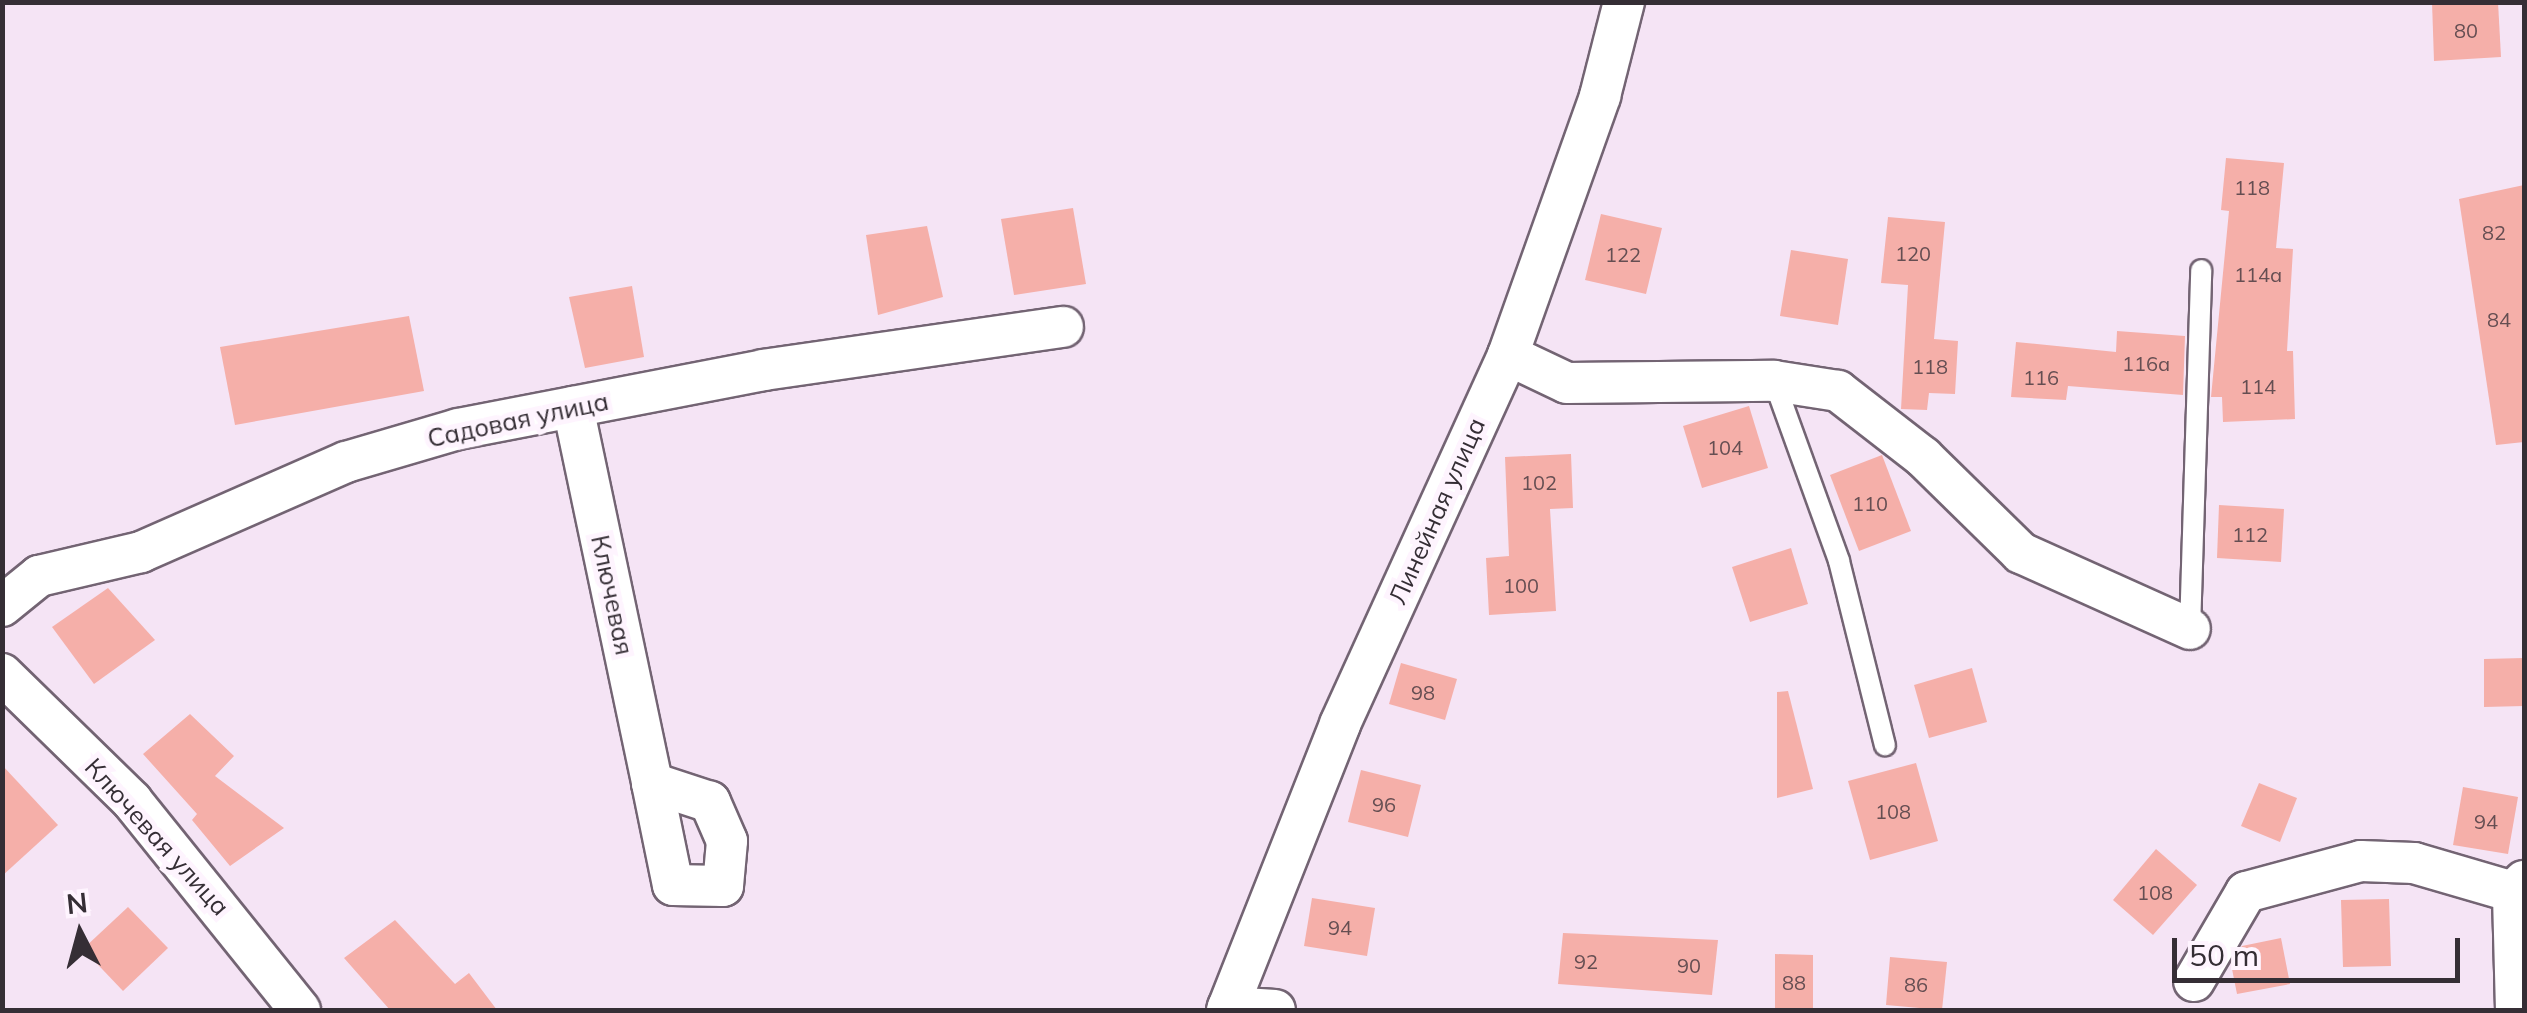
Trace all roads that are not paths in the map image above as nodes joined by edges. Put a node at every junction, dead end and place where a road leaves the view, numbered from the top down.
1 (1624, 2) edge
2 (2202, 270) dead end
3 (1063, 327) dead end
4 (1508, 355) junction
5 (1774, 382) junction
6 (573, 406) junction
7 (2, 606) edge
8 (2190, 630) joint
9 (2, 674) edge
10 (1885, 745) dead end
11 (652, 783) dead end
12 (2519, 886) edge
13 (2194, 981) dead end
14 (1228, 1009) edge
15 (300, 1010) edge
16 (1275, 1010) edge
17 (2516, 1010) edge

1 - 4 street, Линейная улица
2 - 8 lane
3 - 6 street, Садовая улица
4 - 5 street
4 - 14 street, Линейная улица
5 - 8 street
5 - 10 lane
6 - 7 street, Садовая улица
6 - 11 street, Ключевая
9 - 15 street, Ключевая улица
12 - 13 street
12 - 17 street
14 - 16 street

